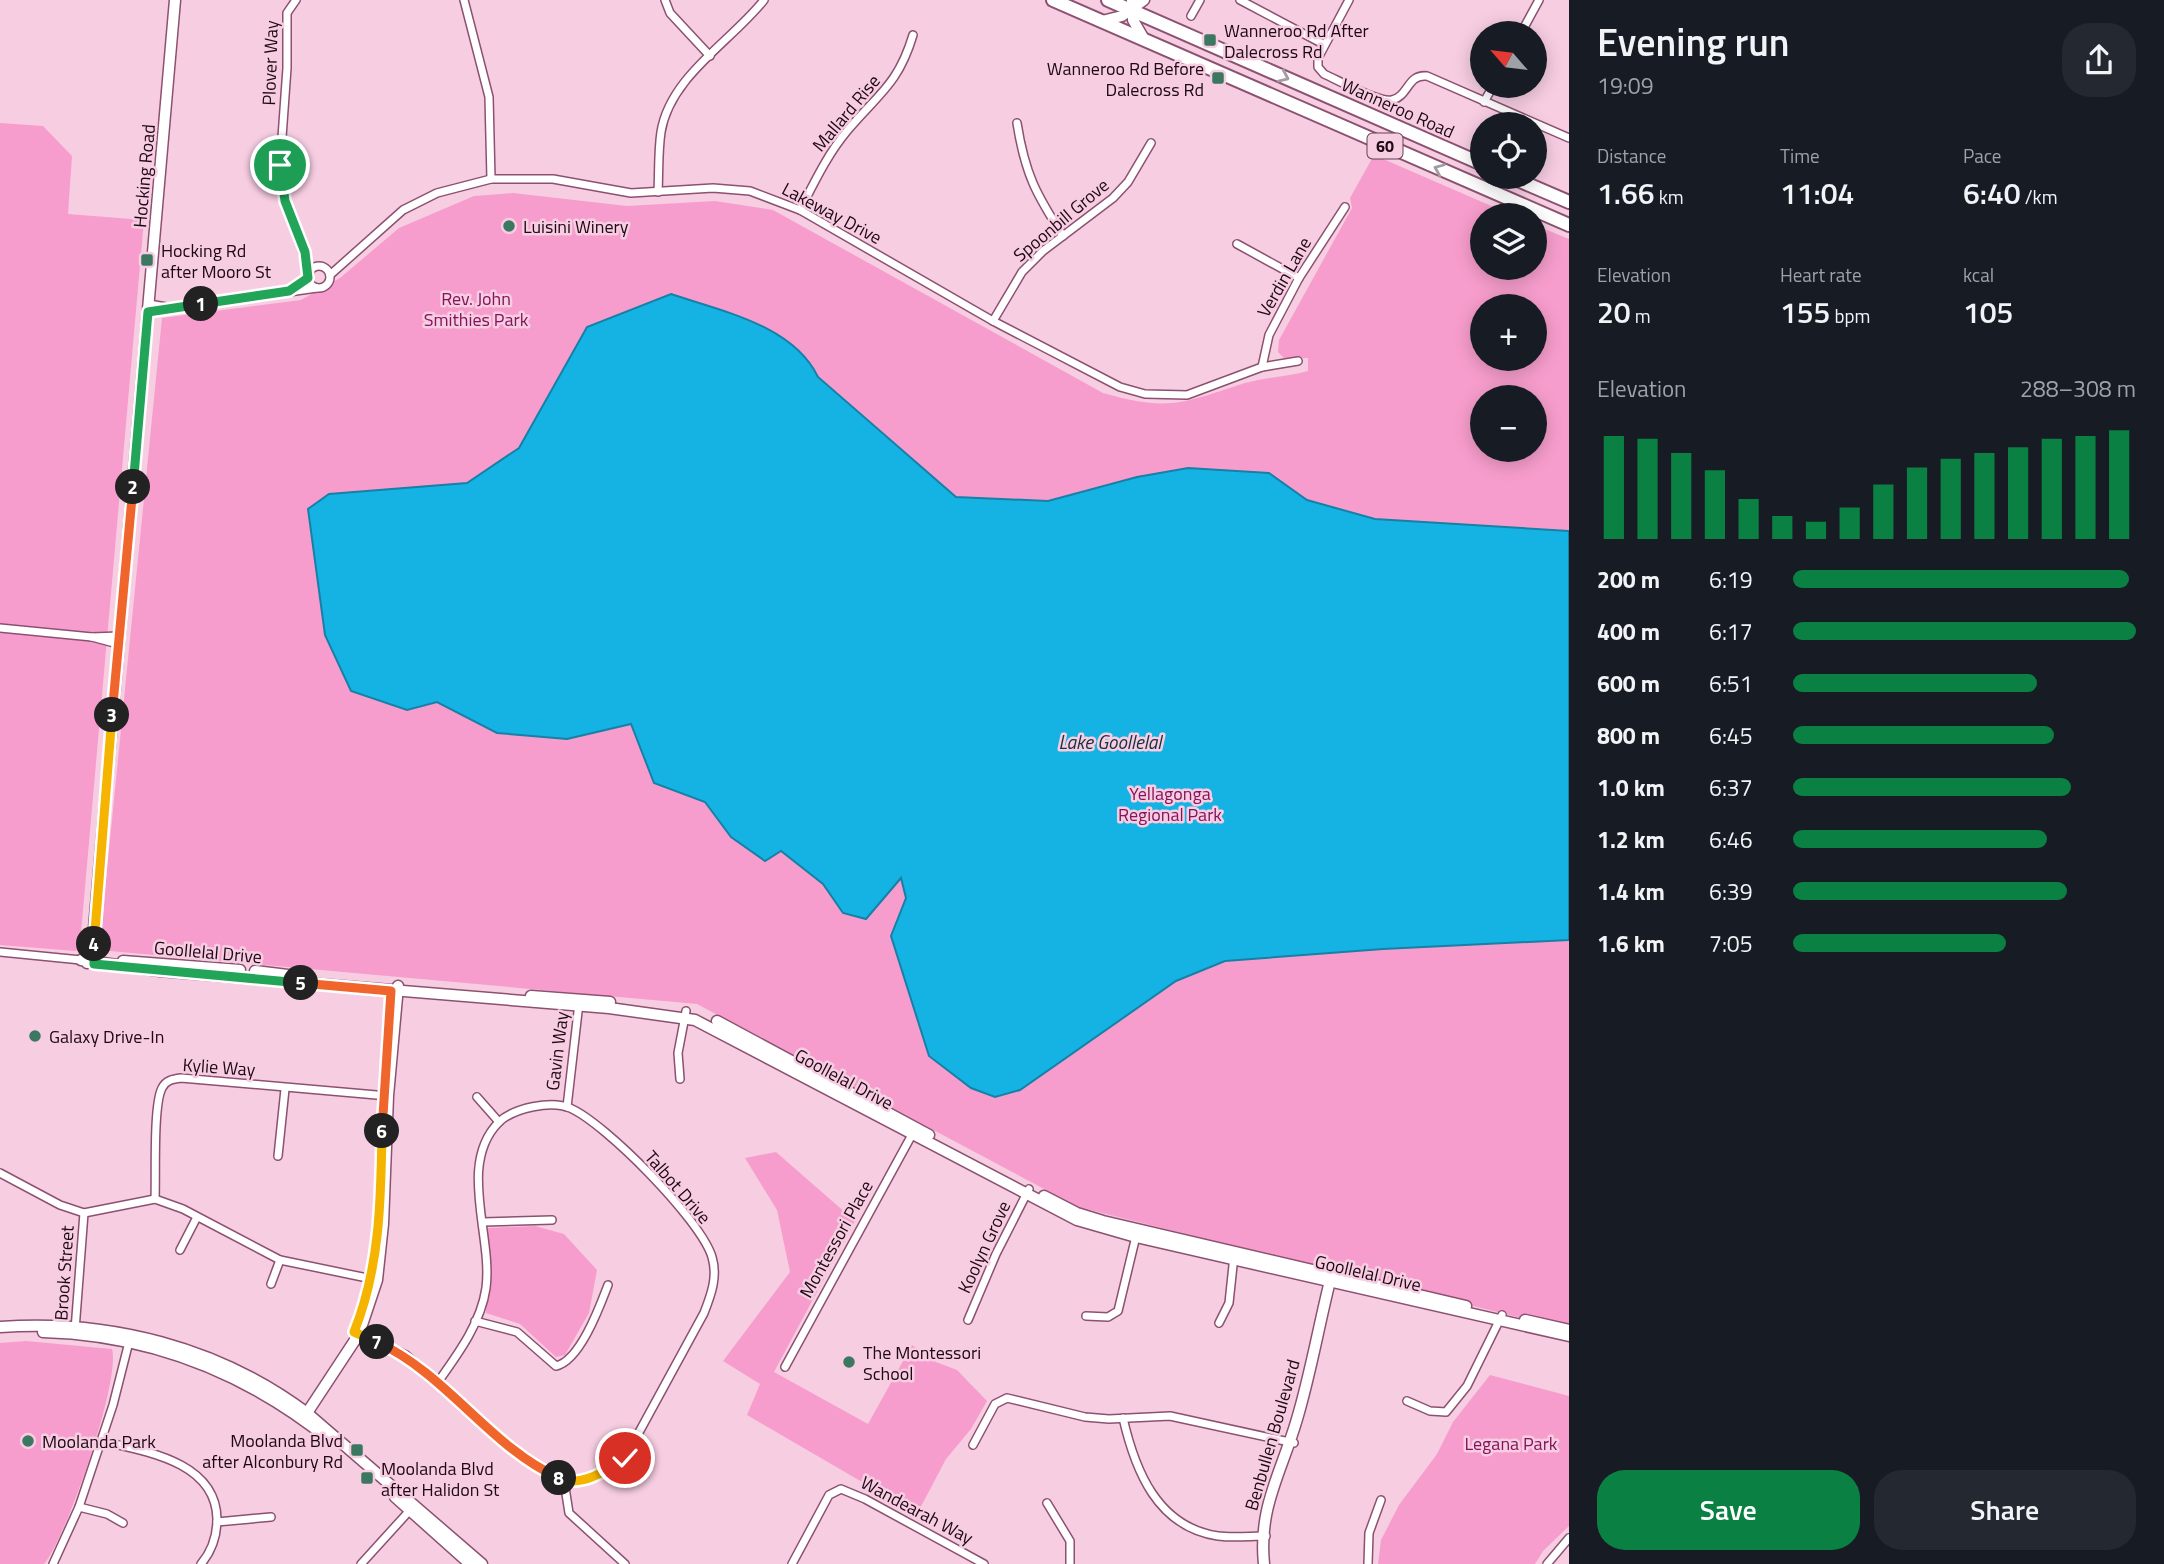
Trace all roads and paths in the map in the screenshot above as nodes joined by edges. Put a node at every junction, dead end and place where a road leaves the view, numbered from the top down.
1 (175, 0) edge
2 (296, 0) edge
3 (464, 0) edge
4 (665, 0) edge
5 (764, 0) edge
6 (1054, 0) edge
7 (1108, 0) edge
8 (1144, 0) edge
9 (1200, 0) edge
10 (1240, 0) edge
11 (1349, 0) edge
12 (1539, 0) edge
13 (1132, 5) edge
14 (1191, 16) dead end
15 (1102, 21) junction
16 (1528, 21) edge
17 (913, 35) dead end
18 (1144, 39) junction
19 (1323, 44) junction
20 (710, 56) junction
21 (1486, 98) edge
22 (1484, 102) junction
23 (1017, 123) dead end
24 (1569, 138) edge
25 (1151, 143) dead end
26 (1470, 159) edge
27 (491, 179) junction
28 (1539, 189) edge
29 (658, 192) junction
30 (1569, 202) edge
31 (1345, 207) dead end
32 (800, 210) junction
33 (1569, 225) edge
34 (1063, 236) junction
35 (1237, 244) dead end
36 (305, 252) junction
37 (341, 264) junction
38 (323, 267) junction
39 (309, 275) junction
40 (330, 275) junction
41 (1299, 278) junction
42 (317, 288) junction
43 (289, 291) junction
44 (148, 308) junction
45 (993, 321) junction
46 (1298, 361) dead end
47 (1262, 368) junction
48 (0, 628) edge
49 (119, 640) junction
50 (0, 952) edge
51 (89, 961) junction
52 (394, 988) junction
53 (579, 1004) junction
54 (685, 1014) junction
55 (680, 1079) dead end
56 (285, 1088) junction
57 (385, 1096) junction
58 (477, 1097) dead end
59 (567, 1107) junction
60 (499, 1122) junction
61 (914, 1130) junction
62 (278, 1156) dead end
63 (0, 1173) edge
64 (1028, 1192) junction
65 (155, 1199) junction
66 (83, 1213) junction
67 (197, 1217) junction
68 (552, 1220) dead end
69 (483, 1222) junction
70 (1137, 1233) junction
71 (180, 1250) dead end
72 (1234, 1255) junction
73 (280, 1259) junction
74 (1333, 1278) junction
75 (375, 1280) junction
76 (271, 1284) dead end
77 (608, 1285) dead end
78 (1086, 1316) dead end
79 (1501, 1318) junction
80 (968, 1320) dead end
81 (475, 1321) junction
82 (1219, 1323) dead end
83 (0, 1327) edge
84 (76, 1330) junction
85 (1569, 1330) edge
86 (357, 1333) junction
87 (0, 1334) edge
88 (1569, 1336) edge
89 (130, 1338) junction
90 (785, 1367) dead end
91 (438, 1382) junction
92 (1407, 1401) dead end
93 (303, 1414) junction
94 (1123, 1419) junction
95 (101, 1441) junction
96 (1292, 1443) junction
97 (973, 1445) dead end
98 (564, 1481) junction
99 (1381, 1500) dead end
100 (1047, 1503) dead end
101 (79, 1507) junction
102 (412, 1508) junction
103 (271, 1517) dead end
104 (216, 1522) junction
105 (122, 1523) dead end
106 (1264, 1536) junction
107 (1569, 1538) edge
108 (53, 1564) edge
109 (201, 1564) edge
110 (361, 1564) edge
111 (470, 1564) edge
112 (482, 1564) edge
113 (625, 1564) edge
114 (792, 1564) edge
115 (984, 1564) edge
116 (1070, 1564) edge
117 (1266, 1564) edge
118 (1368, 1564) edge
119 (1547, 1564) edge

1 - 44 street, Hocking Road
2 - 36 street, Plover Way
3 - 27 street
4 - 20 street
5 - 20 street
6 - 15 highway, 60
7 - 13 highway, Wanneroo Road / 60
8 - 13 street
9 - 14 street
10 - 19 street
11 - 19 street
12 - 16 street
13 - 15 street
13 - 18 street
13 -> 26 highway, Wanneroo Road / 60
15 - 18 highway, 60
17 - 32 street, Mallard Rise
33 -> 18 highway, 60
19 - 22 street
20 - 29 street
21 - 22 street
22 - 24 street
23 - 34 street
25 - 34 street, Spoonbill Grove
27 - 29 street, Lakeway Drive
27 - 37 street, Lakeway Drive
28 - 30 highway
29 - 32 street, Lakeway Drive
31 - 41 street, Verdin Lane
32 - 45 street, Lakeway Drive
34 - 45 street, Spoonbill Grove
35 - 41 street
36 - 38 street, Plover Way
36 - 39 street, Plover Way
37 - 38 street, Lakeway Drive
37 - 40 street, Lakeway Drive
38 - 39 street
38 - 40 street
39 - 42 street
39 - 43 street
40 - 42 street
41 - 47 street, Verdin Lane
42 - 43 street
43 - 44 street
44 - 49 street, Hocking Road
45 - 47 street, Lakeway Drive
46 - 47 street, Lakeway Drive
48 - 49 street
49 - 51 street, Hocking Road
50 - 51 street, Goollelal Drive
51 - 52 street, Goollelal Drive
52 - 53 street, Goollelal Drive
52 - 57 street
53 - 54 street, Goollelal Drive
53 - 59 street, Gavin Way
54 - 55 street
54 - 61 street, Goollelal Drive
56 - 57 street, Kylie Way
56 - 62 street
56 - 65 street, Kylie Way
57 - 75 street
58 - 60 street
59 - 60 street
59 - 98 street, Talbot Drive
60 - 69 street
61 - 64 street, Goollelal Drive
61 - 90 street, Montessori Place
63 - 66 street
64 - 70 street, Goollelal Drive
64 - 80 street, Koolyn Grove
65 - 66 street
65 - 67 street
66 - 84 street, Brook Street
67 - 71 street
67 - 73 street
68 - 69 street
69 - 81 street
70 - 72 street, Goollelal Drive
70 - 78 street
72 - 74 street, Goollelal Drive
72 - 82 street
73 - 75 street
73 - 76 street
74 - 79 street, Goollelal Drive
74 - 96 street, Benbullen Boulevard
75 - 86 street
77 - 81 street
79 - 85 street, Goollelal Drive
79 - 88 street, Goollelal Drive
79 - 92 street
81 - 91 street
83 - 84 street
84 - 87 street
84 - 89 street
86 - 91 street
86 - 93 street
89 - 93 street
89 - 95 street
91 - 98 street
93 - 102 street
94 - 96 street
94 - 97 street
94 - 106 street
95 - 101 street
95 - 104 street
96 - 106 street, Benbullen Boulevard
98 - 113 street
99 - 118 street
100 - 116 street
101 - 105 street
101 - 108 street
102 - 110 street
102 - 111 street
102 - 112 street
103 - 104 street
104 - 109 street
106 - 117 street, Benbullen Boulevard
107 - 119 street
114 - 115 street, Wandearah Way

